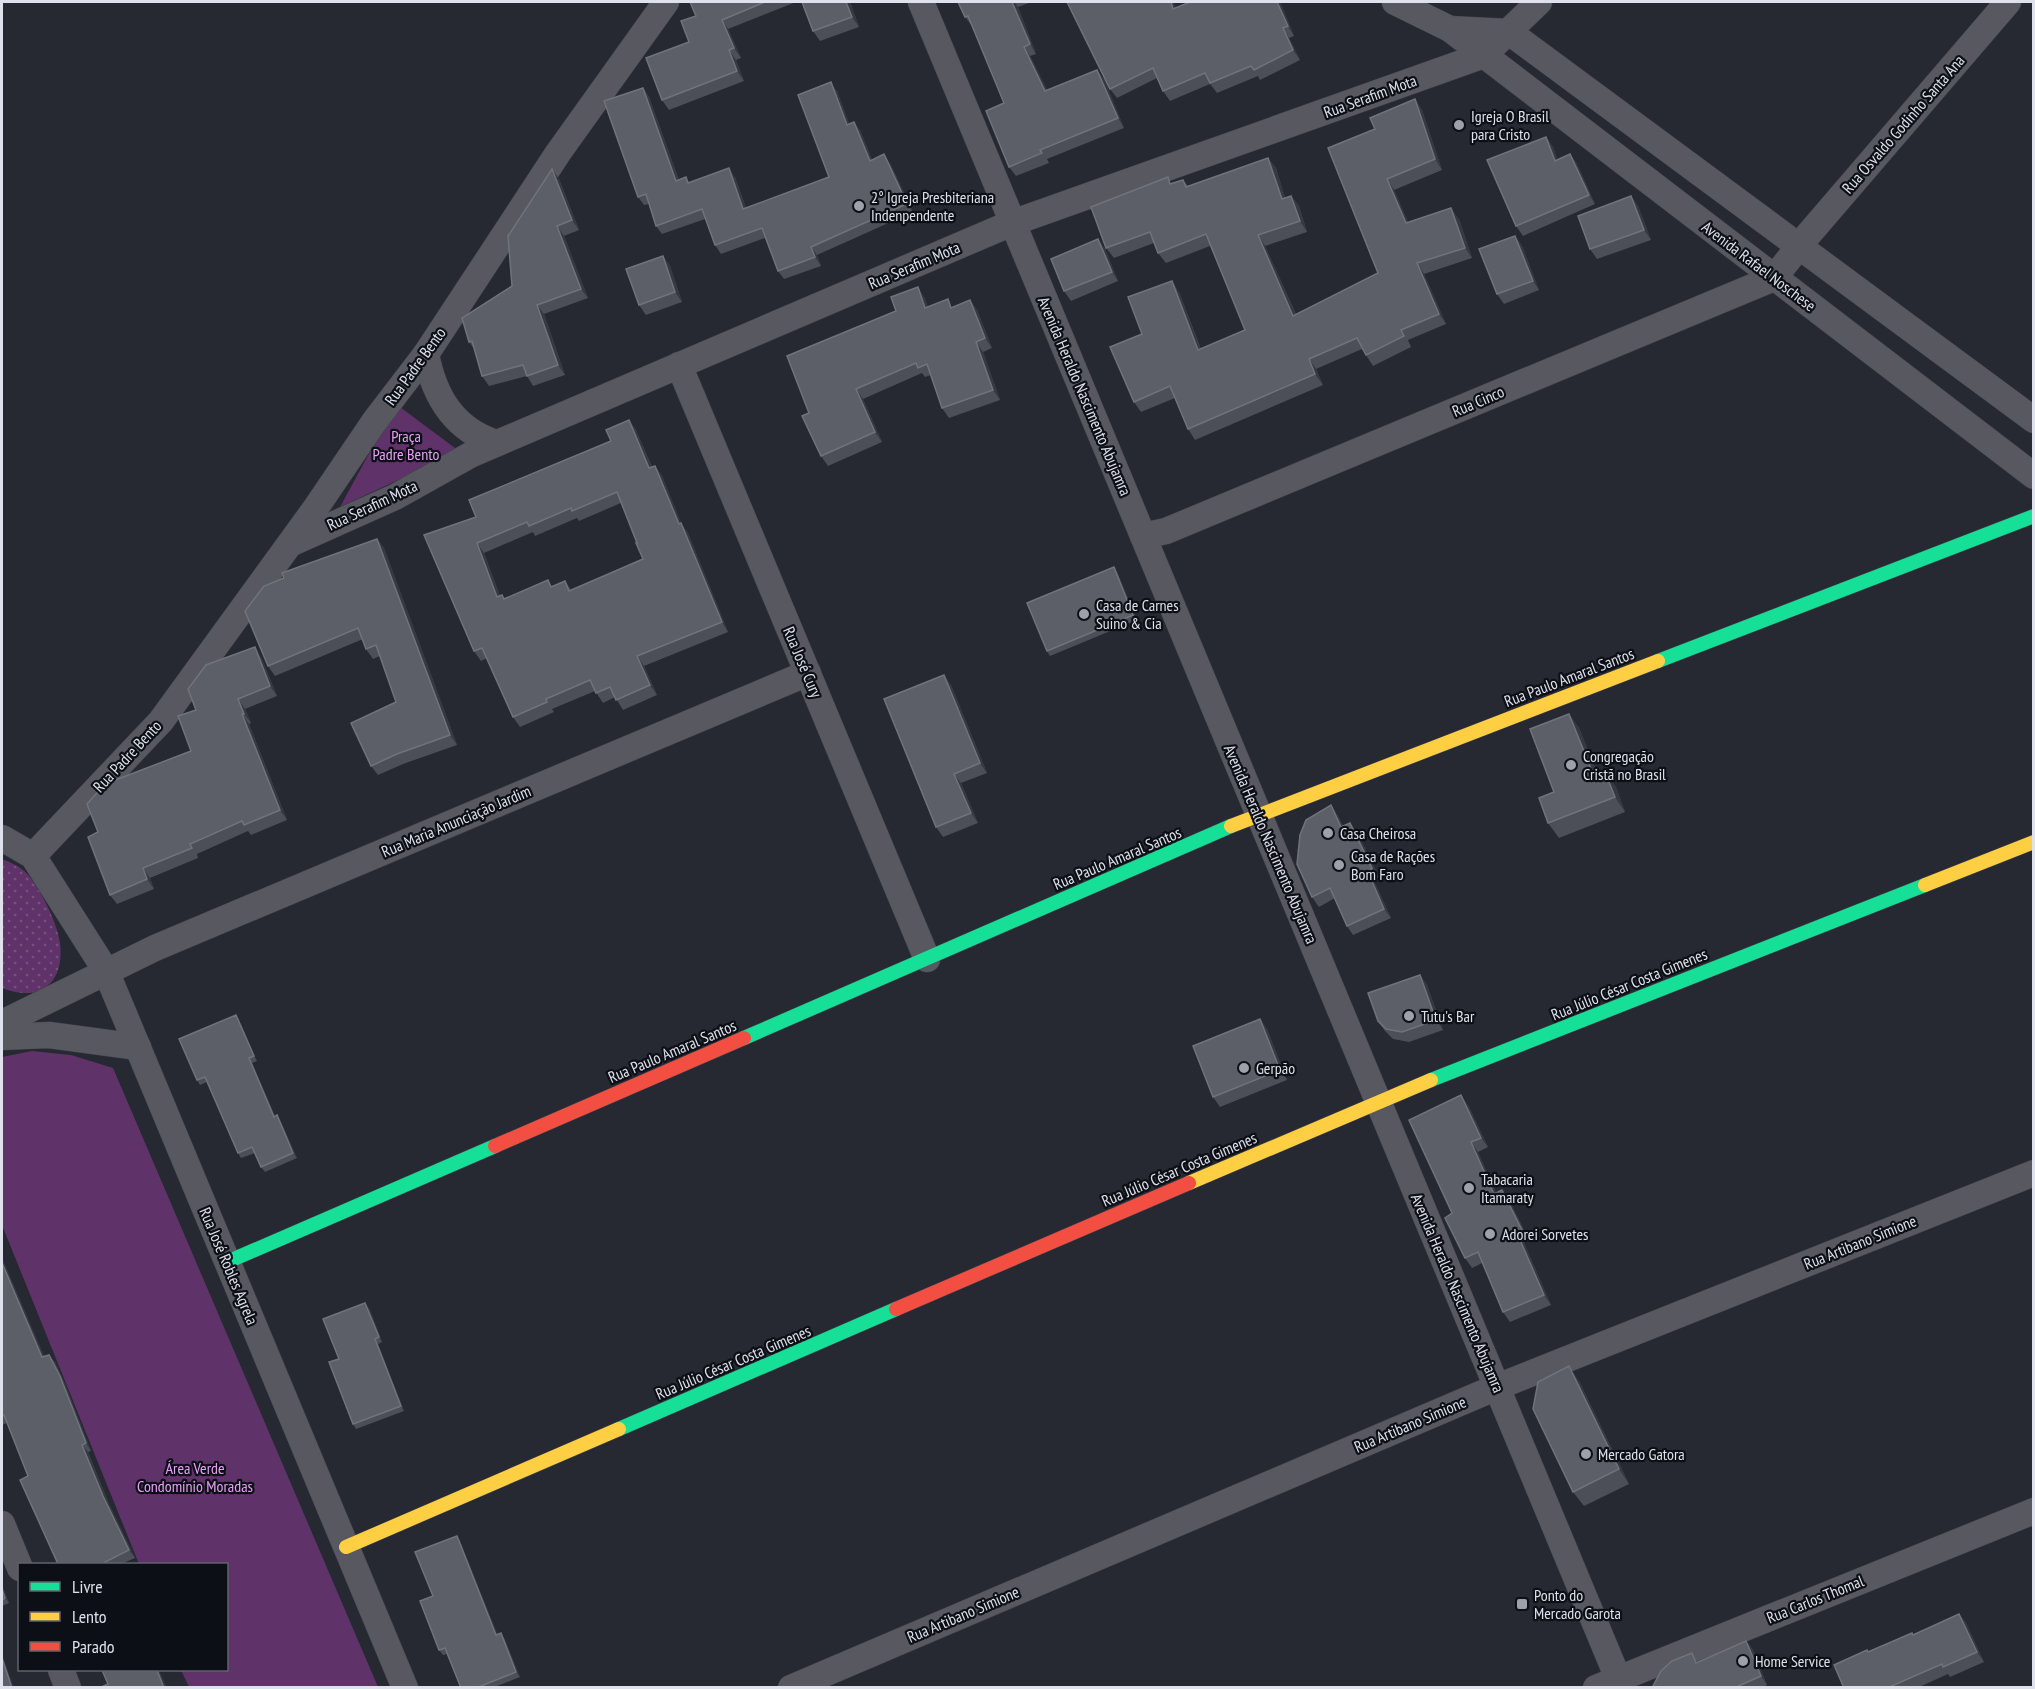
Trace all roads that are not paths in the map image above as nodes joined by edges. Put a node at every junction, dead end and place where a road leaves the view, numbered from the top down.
1 (666, 2) edge
2 (921, 2) edge
3 (1395, 2) edge
4 (1539, 2) edge
5 (2008, 2) edge
6 (1450, 29) junction
7 (1509, 32) junction
8 (1484, 55) junction
9 (1012, 223) junction
10 (1799, 246) junction
11 (1774, 278) junction
12 (426, 354) junction
13 (679, 365) junction
14 (2034, 420) edge
15 (496, 443) junction
16 (2034, 476) edge
17 (2034, 516) edge
18 (1143, 536) junction
19 (290, 544) junction
20 (808, 673) junction
21 (1259, 814) junction
22 (2, 838) edge
23 (2034, 842) edge
24 (33, 856) junction
25 (927, 958) junction
26 (106, 971) junction
27 (2, 1023) edge
28 (2, 1037) edge
29 (138, 1047) junction
30 (1378, 1101) junction
31 (2034, 1173) edge
32 (227, 1262) junction
33 (1497, 1387) junction
34 (2034, 1511) edge
35 (2, 1524) edge
36 (346, 1547) junction
37 (18, 1563) edge
38 (61, 1671) edge
39 (1612, 1684) edge
40 (68, 1688) edge
41 (405, 1688) edge
42 (791, 1688) edge

1 - 12 street, Rua Padre Bento
2 - 9 street, Avenida Heraldo Nascimento Abujamra
3 - 6 street
4 - 7 street, Rua Serafim Mota
5 - 10 street, Rua Osvaldo Godinho Santa Ana
6 - 7 street
6 - 8 street
7 - 8 street, Rua Serafim Mota
7 - 10 street
8 - 9 street, Rua Serafim Mota
8 - 11 street, Avenida Rafael Noschese
9 - 13 street, Rua Serafim Mota
9 - 18 street, Avenida Heraldo Nascimento Abujamra
10 - 11 street, Rua Cinco
10 - 14 street
11 - 16 street, Avenida Rafael Noschese
11 - 18 street, Rua Cinco
12 - 15 street
12 - 19 street, Rua Padre Bento
13 - 15 street, Rua Serafim Mota
13 - 20 street, Rua José Cury
15 - 19 street, Rua Serafim Mota
17 - 21 street, Rua Paulo Amaral Santos
18 - 21 street, Avenida Heraldo Nascimento Abujamra
19 - 24 street, Rua Padre Bento
20 - 25 street, Rua José Cury
20 - 26 street, Rua Maria Anunciação Jardim
21 - 25 street, Rua Paulo Amaral Santos
21 - 30 street, Avenida Heraldo Nascimento Abujamra
22 - 24 street
23 - 30 street, Rua Júlio César Costa Gimenes
24 - 26 street, Rua José Robles Agrela
25 - 32 street, Rua Paulo Amaral Santos
26 - 27 street, Rua Maria Anunciação Jardim
26 - 29 street, Rua José Robles Agrela
28 - 29 street
29 - 32 street, Rua José Robles Agrela
30 - 33 street, Avenida Heraldo Nascimento Abujamra
30 - 36 street, Rua Júlio César Costa Gimenes
31 - 33 street, Rua Artibano Simione
32 - 36 street, Rua José Robles Agrela
33 - 39 street, Avenida Heraldo Nascimento Abujamra
33 - 42 street, Rua Artibano Simione
34 - 39 street, Rua Carlos Thomal
35 - 37 street
36 - 41 street, Rua José Robles Agrela
38 - 40 street

